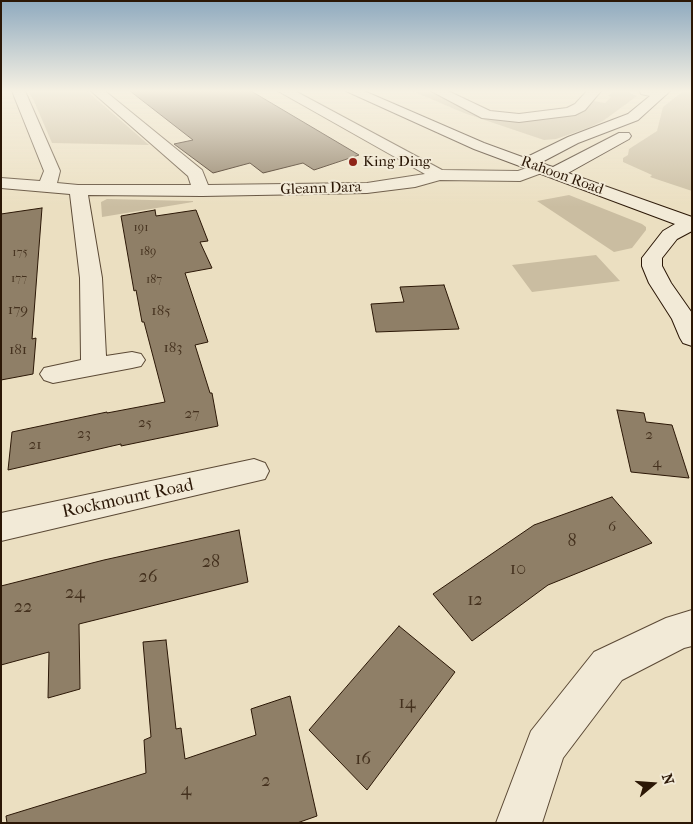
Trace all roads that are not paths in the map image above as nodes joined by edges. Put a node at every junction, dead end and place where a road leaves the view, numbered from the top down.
1 (34, 129) edge
2 (142, 129) edge
3 (353, 129) edge
4 (440, 129) edge
5 (600, 129) edge
6 (631, 129) edge
7 (540, 161) junction
8 (575, 163) junction
9 (593, 169) dead end
10 (439, 176) junction
11 (1, 183) edge
12 (47, 187) junction
13 (78, 190) junction
14 (202, 191) junction
15 (691, 223) edge
16 (692, 338) edge
17 (132, 360) dead end
18 (94, 366) junction
19 (53, 374) dead end
20 (254, 472) dead end
21 (1, 527) edge
22 (692, 628) edge
23 (519, 823) edge

1 - 12 street
2 - 14 street
3 - 10 street, Gleann Dara
4 - 7 street, Rahoon Road
5 - 7 street
6 - 8 street
7 - 8 street
7 - 10 street, Gleann Dara
7 - 15 street, Rahoon Road
8 - 9 street, Rahoon Road
10 - 14 street, Gleann Dara
11 - 12 street, Gleann Dara
12 - 13 street, Gleann Dara
13 - 14 street, Gleann Dara
13 - 18 street
15 - 16 street, Rahoon Road
17 - 18 street
18 - 19 street
20 - 21 street, Rockmount Road
22 - 23 street

